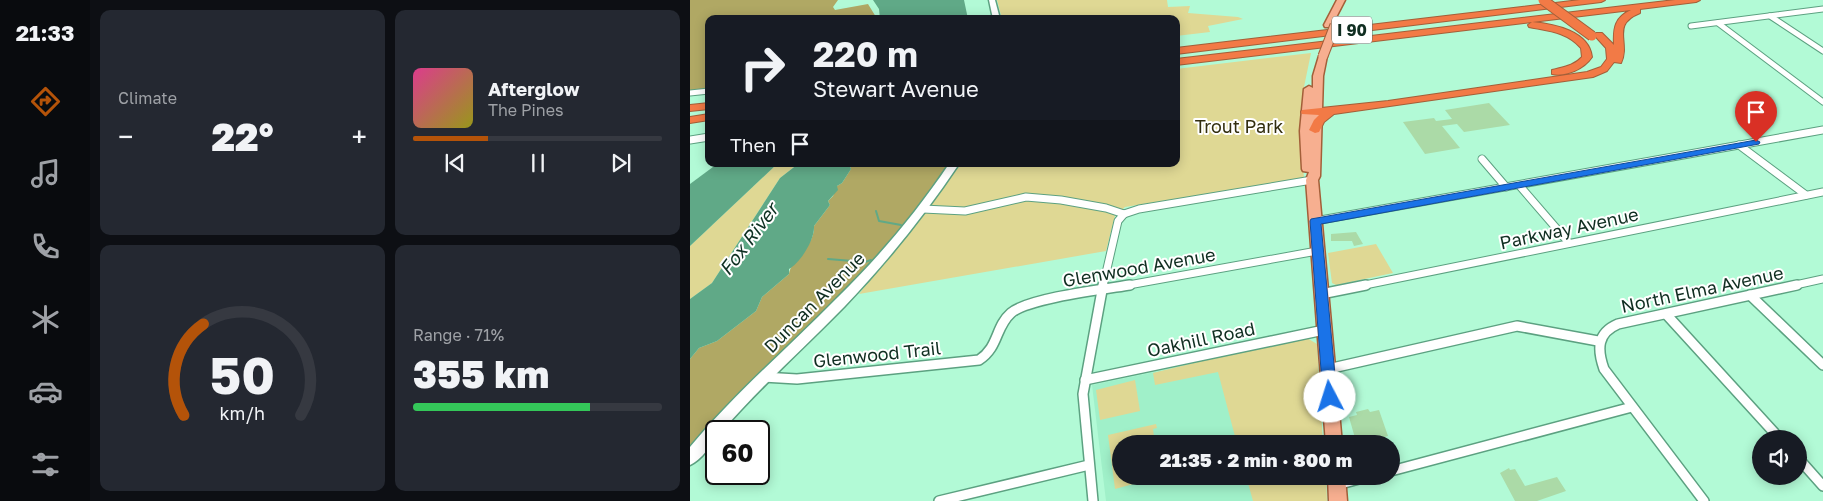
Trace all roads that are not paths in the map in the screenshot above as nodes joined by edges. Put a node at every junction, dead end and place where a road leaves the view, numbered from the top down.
1 (992, 0) edge
2 (1341, 0) edge
3 (1348, 0) edge
4 (1543, 0) edge
5 (1550, 0) edge
6 (1584, 0) edge
7 (1600, 0) edge
8 (1696, 0) edge
9 (1706, 0) edge
10 (1528, 8) junction
11 (1822, 9) edge
12 (996, 15) edge
13 (1770, 16) junction
14 (1718, 22) junction
15 (1331, 25) junction
16 (1481, 26) junction
17 (1690, 26) dead end
18 (1596, 36) junction
19 (1180, 51) edge
20 (1823, 51) edge
21 (1180, 62) edge
22 (1553, 81) junction
23 (1488, 84) junction
24 (705, 91) edge
25 (690, 93) edge
26 (1823, 102) edge
27 (705, 106) edge
28 (690, 108) edge
29 (1311, 109) junction
30 (1330, 111) junction
31 (705, 118) edge
32 (690, 120) edge
33 (1315, 130) junction
34 (1823, 130) edge
35 (705, 138) edge
36 (690, 140) edge
37 (1739, 145) junction
38 (1482, 159) dead end
39 (952, 167) edge
40 (1312, 180) junction
41 (1519, 185) junction
42 (1506, 187) junction
43 (1823, 192) edge
44 (1806, 195) junction
45 (923, 209) junction
46 (1124, 214) junction
47 (1315, 221) junction
48 (1569, 243) junction
49 (1317, 251) junction
50 (1823, 279) edge
51 (1102, 290) junction
52 (1321, 294) junction
53 (1750, 295) junction
54 (1666, 314) junction
55 (1324, 330) junction
56 (1598, 341) junction
57 (991, 352) joint
58 (1823, 365) edge
59 (1328, 369) junction
60 (763, 377) junction
61 (1085, 380) junction
62 (1632, 407) junction
63 (1772, 430) edge
64 (1333, 435) edge
65 (690, 458) edge
66 (1089, 465) junction
67 (1400, 469) edge
68 (1807, 469) edge
69 (1823, 486) edge
70 (963, 498) edge
71 (939, 501) edge
72 (1093, 501) edge
73 (1704, 501) edge

1 - 12 street
2 - 15 main road
3 - 15 main road
4 - 18 highway, bridge
5 - 18 highway
6 - 10 highway
7 - 10 highway, I 90
8 - 16 highway, I 90
9 - 22 highway
10 - 19 highway, I 90
11 - 13 street
13 - 14 street
13 - 20 street
14 - 17 street
14 - 26 street
15 - 29 main road, bridge
16 - 21 highway, I 90
16 - 23 highway
18 - 22 highway
18 - 23 highway
22 - 30 highway
23 - 29 highway
24 - 25 street
27 - 28 highway
29 - 30 highway
29 - 33 main road
29 - 40 main road
30 - 33 highway
31 - 32 highway
33 - 40 main road
34 - 37 street
35 - 36 street
37 - 41 street
37 - 44 street
38 - 42 street
39 - 45 street, Duncan Avenue
40 - 46 street
40 - 47 main road
41 - 42 street
41 - 48 street
42 - 47 street
43 - 44 street, Parkway Avenue
44 - 48 street, Parkway Avenue
45 - 46 street
45 - 60 street, Duncan Avenue
46 - 51 street
47 - 49 main road
48 - 52 street, Parkway Avenue
49 - 51 street, Glenwood Avenue
49 - 52 main road
50 - 53 street, North Elma Avenue
51 - 57 street, Glenwood Avenue
51 - 61 street
52 - 55 main road
53 - 54 street, North Elma Avenue
53 - 58 street
54 - 56 street, North Elma Avenue
54 - 63 street
55 - 59 main road
55 - 61 street, Oakhill Road
56 - 59 street
56 - 62 street
57 - 60 street, Glenwood Trail
59 - 64 main road
60 - 65 street, Duncan Avenue
61 - 66 street
62 - 67 street
62 - 73 street
66 - 70 street
66 - 72 street
68 - 69 street
70 - 71 street

